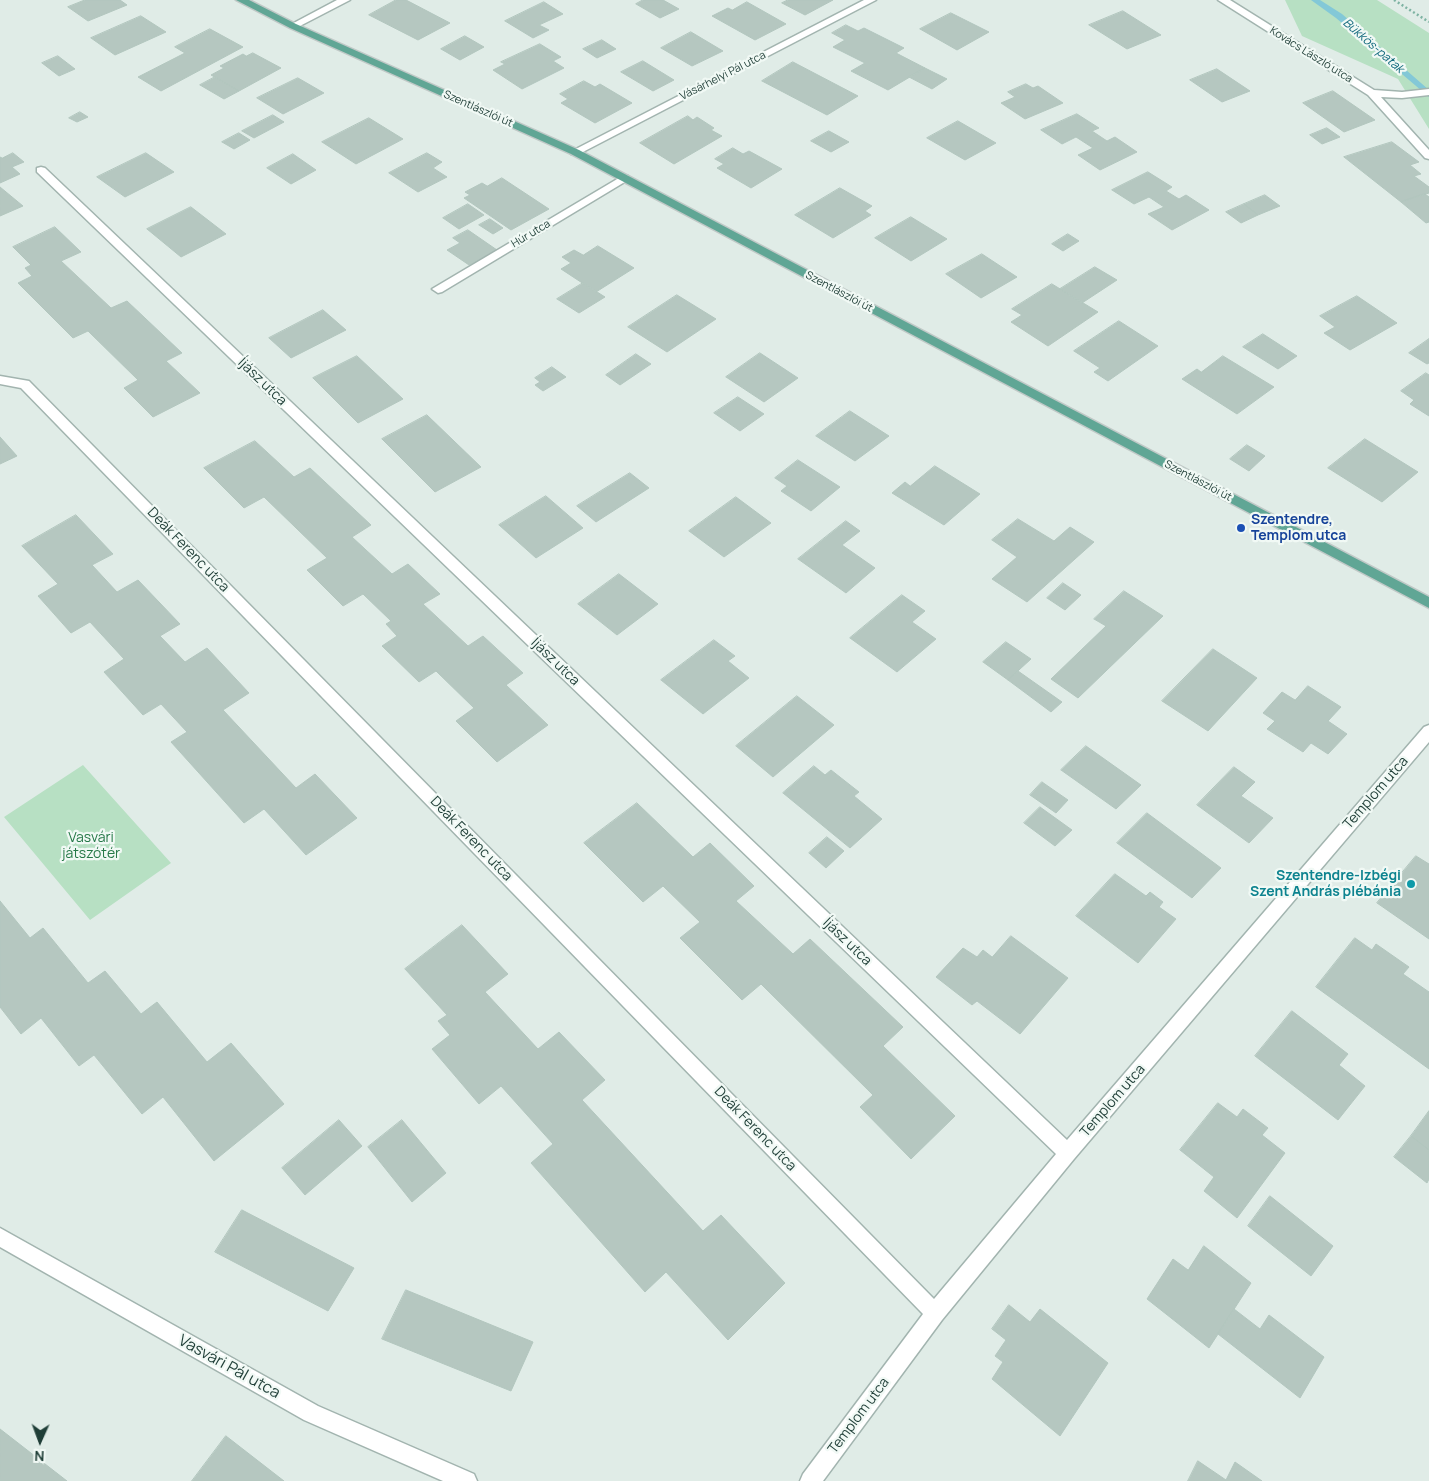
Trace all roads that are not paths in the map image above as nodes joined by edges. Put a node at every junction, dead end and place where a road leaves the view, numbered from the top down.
1 (241, 0) edge
2 (345, 0) edge
3 (872, 0) edge
4 (1223, 0) edge
5 (293, 26) junction
6 (1429, 92) edge
7 (1372, 93) junction
8 (575, 152) junction
9 (1429, 156) edge
10 (41, 170) dead end
11 (624, 178) junction
12 (438, 289) dead end
13 (0, 380) edge
14 (1429, 603) edge
15 (1429, 731) edge
16 (1068, 1154) junction
17 (0, 1238) edge
18 (935, 1313) junction
19 (467, 1481) edge
20 (810, 1481) edge

1 - 5 main road, Szentlászlói út
2 - 5 street
3 - 8 street, Vásárhelyi Pál utca
4 - 7 street, Kovács László utca
5 - 8 main road, Szentlászlói út
6 - 7 street, Kovács László utca
7 - 9 street
8 - 11 main road, Szentlászlói út
10 - 16 street, Íjász utca
11 - 12 street, Húr utca
11 - 14 main road, Szentlászlói út
13 - 18 street, Deák Ferenc utca
15 - 16 street, Templom utca
16 - 18 street, Templom utca
17 - 19 street, Vasvári Pál utca
18 - 20 street, Templom utca

